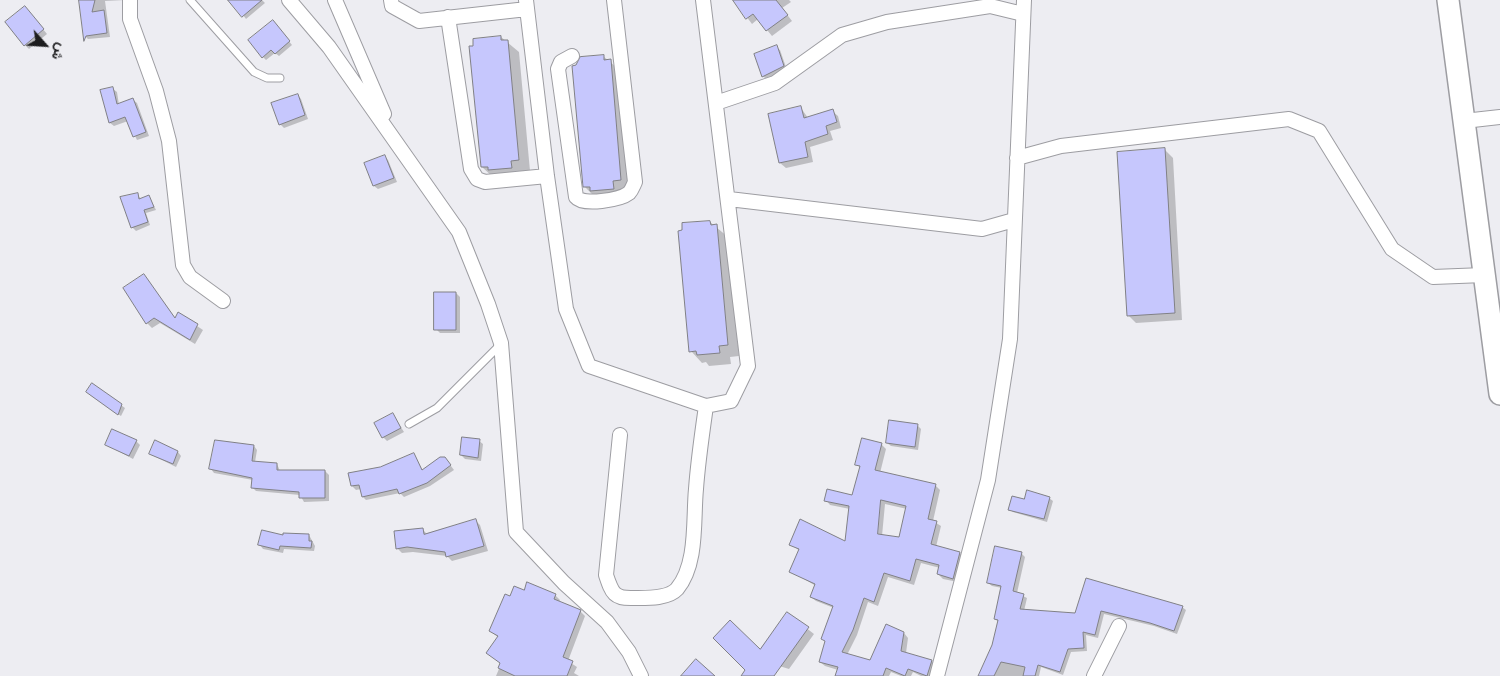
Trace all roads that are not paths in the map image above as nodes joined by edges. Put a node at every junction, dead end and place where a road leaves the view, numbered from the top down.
1 (130, 0) edge
2 (190, 0) edge
3 (289, 0) edge
4 (335, 0) edge
5 (391, 0) edge
6 (614, 0) edge
7 (703, 0) edge
8 (1448, 0) edge
9 (526, 4) edge
10 (1023, 7) edge
11 (448, 17) junction
12 (572, 56) dead end
13 (280, 78) dead end
14 (716, 103) junction
15 (1500, 117) edge
16 (1464, 121) junction
17 (395, 140) junction
18 (1017, 158) junction
19 (546, 176) junction
20 (728, 199) junction
21 (1014, 220) junction
22 (1484, 275) junction
23 (223, 301) dead end
24 (501, 343) junction
25 (1500, 394) edge
26 (706, 406) junction
27 (410, 424) dead end
28 (620, 434) dead end
29 (1119, 626) dead end
30 (641, 676) edge
31 (937, 676) edge
32 (1094, 676) edge

1 - 23 street
2 - 13 lane
3 - 17 street
4 - 17 street
5 - 11 street
6 - 12 street
7 - 14 street
8 - 16 main road
9 - 11 street
9 - 19 street
10 - 14 street
10 - 18 street
11 - 19 street
14 - 20 street
15 - 16 street
16 - 22 main road
17 - 24 street
18 - 21 street
18 - 22 street
19 - 26 street
20 - 21 street
20 - 26 street
21 - 31 street
22 - 25 main road
24 - 27 lane
24 - 30 street
26 - 28 street
29 - 32 street

